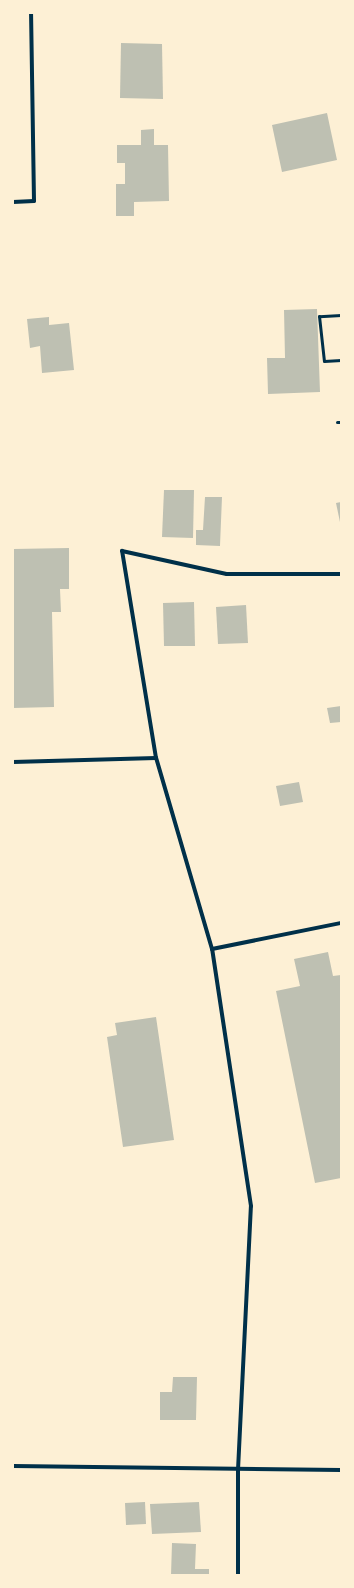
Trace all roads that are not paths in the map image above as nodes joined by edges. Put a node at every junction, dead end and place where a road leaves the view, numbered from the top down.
1 (31, 13) edge
2 (13, 202) edge
3 (341, 315) edge
4 (341, 360) edge
5 (337, 422) dead end
6 (341, 422) edge
7 (341, 574) edge
8 (156, 758) junction
9 (13, 762) edge
10 (341, 923) edge
11 (212, 949) junction
12 (13, 1466) edge
13 (238, 1470) junction
14 (341, 1470) edge
15 (238, 1575) edge

1 - 2 street
3 - 4 lane
5 - 6 lane
7 - 8 street
8 - 9 street
8 - 11 street
10 - 11 street
11 - 13 street
12 - 13 street
13 - 14 street
13 - 15 street

